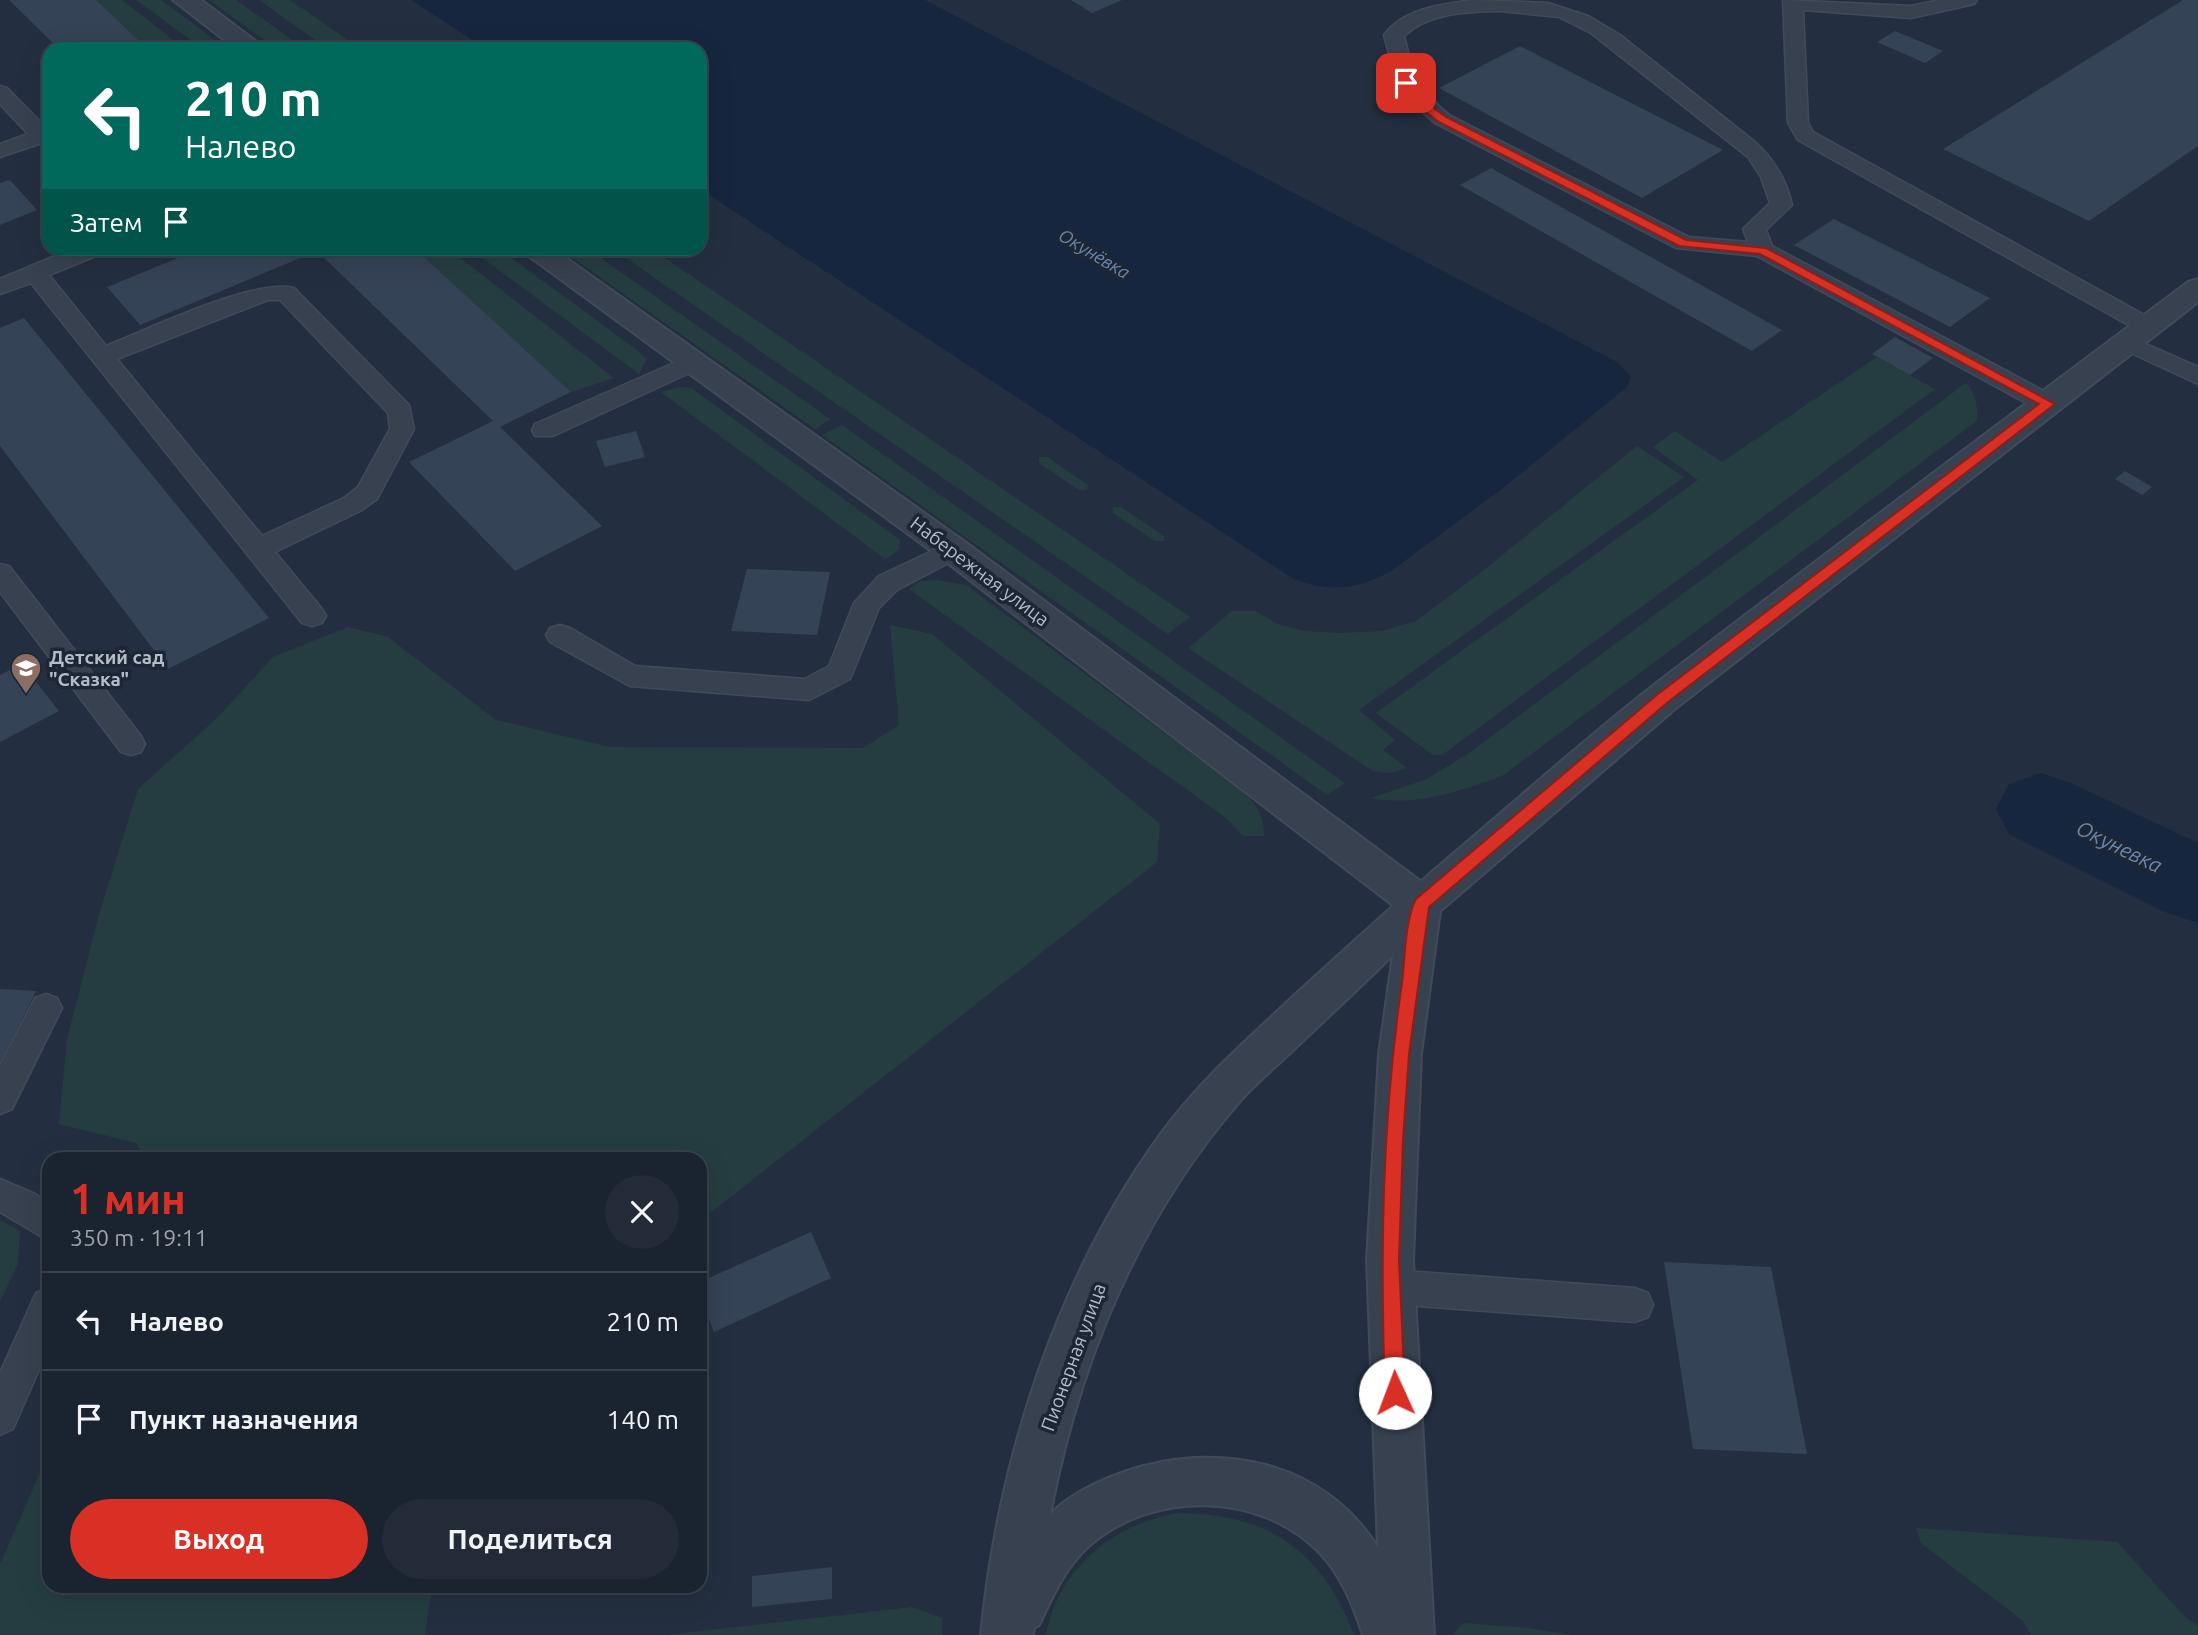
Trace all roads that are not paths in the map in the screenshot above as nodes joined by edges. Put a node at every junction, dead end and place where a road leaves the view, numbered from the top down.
1 (185, 0) edge
2 (1967, 0) edge
3 (1793, 2) edge
4 (243, 42) edge
5 (0, 92) edge
6 (42, 136) edge
7 (42, 141) edge
8 (0, 151) edge
9 (1762, 250) junction
10 (76, 256) edge
11 (543, 256) edge
12 (35, 273) junction
13 (0, 287) edge
14 (2198, 288) edge
15 (2139, 335) junction
16 (104, 355) junction
17 (692, 363) junction
18 (2198, 376) edge
19 (2048, 404) junction
20 (544, 430) dead end
21 (258, 550) junction
22 (953, 550) junction
23 (0, 573) edge
24 (312, 616) dead end
25 (560, 635) dead end
26 (131, 744) dead end
27 (1421, 904) junction
28 (46, 1008) dead end
29 (0, 1099) edge
30 (0, 1195) edge
31 (42, 1220) edge
32 (1391, 1287) junction
33 (1635, 1305) dead end
34 (42, 1321) edge
35 (0, 1416) edge
36 (1007, 1635) edge
37 (1013, 1635) edge
38 (1389, 1635) edge
39 (1408, 1635) edge

1 - 4 street
2 - 3 lane
3 - 15 lane
5 - 6 lane
7 - 8 lane
9 - 9 lane
9 - 19 lane
10 - 12 lane
11 - 17 street, Набережная улица
12 - 13 lane
12 - 16 lane
14 - 15 street, Пионерная улица
15 - 18 lane
15 - 19 street, Пионерная улица
16 - 21 lane
16 - 21 lane
17 - 20 lane
17 - 22 street, Набережная улица
19 - 27 street, Пионерная улица
21 - 24 lane
22 - 25 lane
22 - 27 street, Набережная улица
23 - 26 lane
27 - 32 street
27 - 36 street, Пионерная улица
28 - 29 lane
30 - 31 lane
32 - 33 lane
32 - 39 street
34 - 35 lane
37 - 38 street

